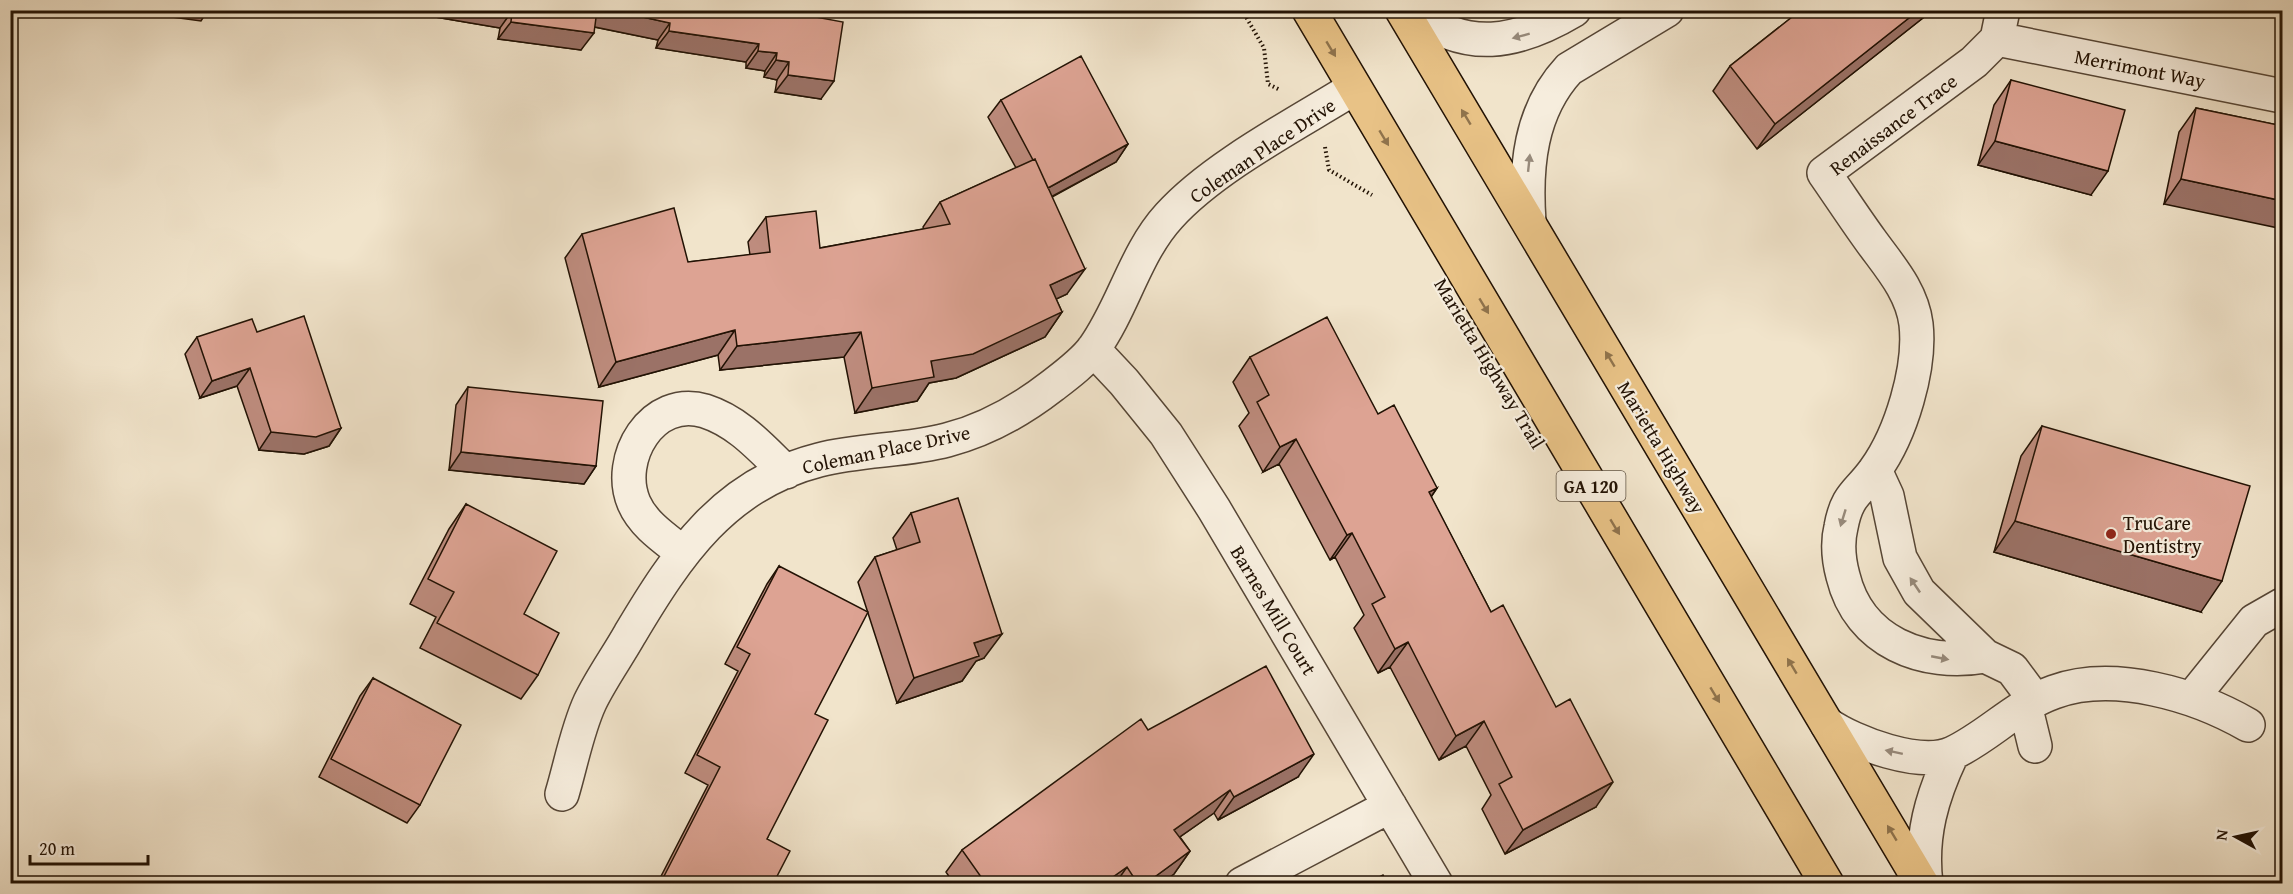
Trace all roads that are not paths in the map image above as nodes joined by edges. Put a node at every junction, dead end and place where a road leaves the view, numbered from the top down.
1 (1309, 10) edge
2 (1402, 10) edge
3 (1410, 10) edge
4 (1574, 10) edge
5 (1667, 10) edge
6 (2000, 25) edge
7 (1354, 88) junction
8 (2283, 96) edge
9 (1529, 222) junction
10 (1093, 349) junction
11 (1875, 470) junction
12 (786, 472) junction
13 (682, 552) junction
14 (2283, 605) edge
15 (1985, 656) junction
16 (2192, 698) junction
17 (2030, 702) junction
18 (1827, 724) junction
19 (2248, 725) dead end
20 (2035, 747) dead end
21 (1952, 754) junction
22 (562, 794) dead end
23 (1390, 806) junction
24 (1242, 884) edge
25 (1436, 884) edge
26 (1827, 884) edge
27 (1924, 884) edge

1 -> 7 highway, GA 120
9 -> 2 highway, Marietta Highway
4 -> 3 street
9 -> 5 street
6 - 8 street, Merrimont Way
6 - 11 street, Renaissance Trace
7 - 10 street, Coleman Place Drive
7 -> 26 highway, GA 120
18 -> 9 highway, Marietta Highway
10 - 12 street, Coleman Place Drive
10 - 23 street, Barnes Mill Court
15 -> 11 street
11 -> 15 street, Renaissance Trace
12 - 13 street, Coleman Place Drive
12 - 13 street
13 - 22 street, Coleman Place Drive
14 - 16 street
15 - 17 street
16 - 17 street
16 - 19 street
17 - 20 street
17 - 21 street
21 -> 18 street
27 -> 18 highway, Marietta Highway
21 - 27 street
23 - 24 street
23 - 25 street, Barnes Mill Court

